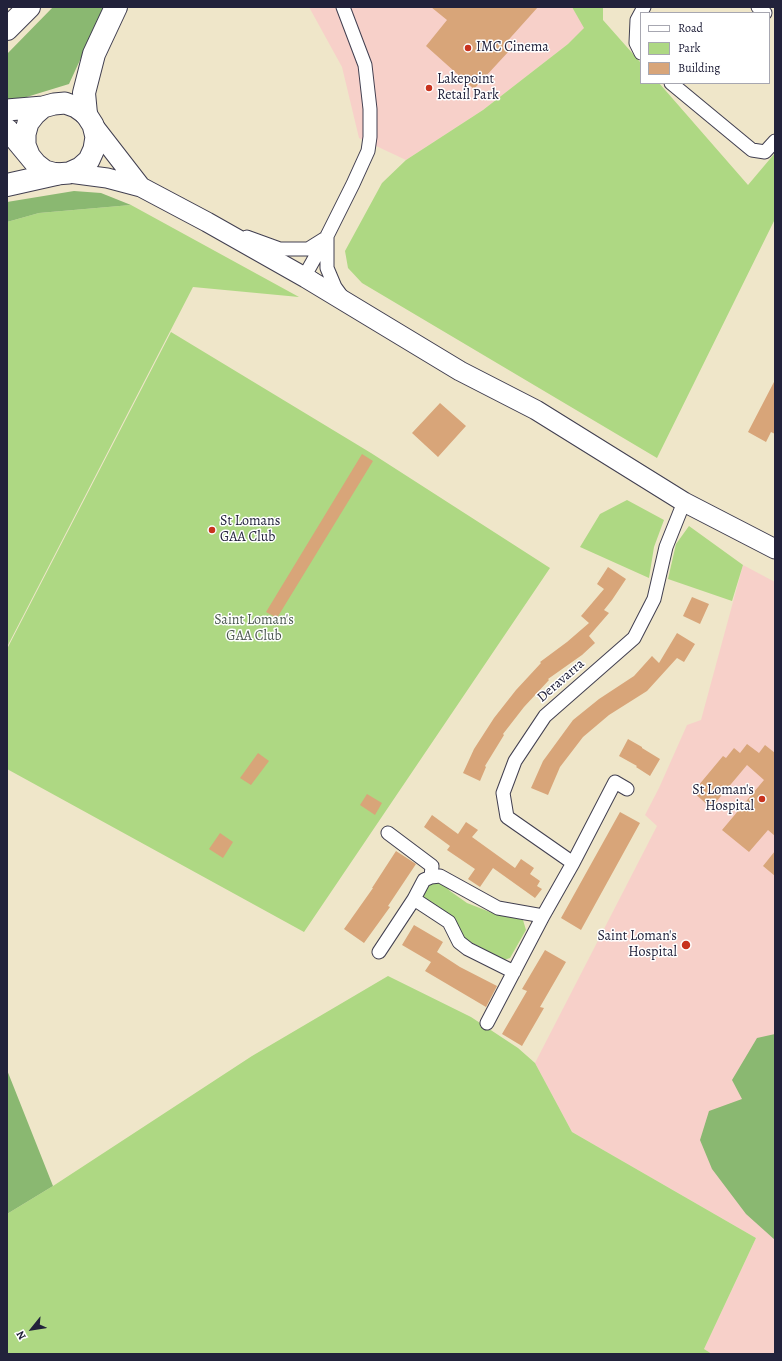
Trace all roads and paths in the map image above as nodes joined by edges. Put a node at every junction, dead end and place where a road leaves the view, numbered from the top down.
1 (29, 7) edge
2 (116, 7) edge
3 (343, 7) edge
4 (640, 14) edge
5 (7, 29) edge
6 (640, 51) edge
7 (672, 84) edge
8 (43, 107) junction
9 (7, 110) edge
10 (89, 119) junction
11 (7, 129) edge
12 (775, 141) edge
13 (29, 155) junction
14 (62, 174) junction
15 (7, 185) edge
16 (141, 187) junction
17 (207, 222) junction
18 (327, 236) junction
19 (338, 297) junction
20 (684, 502) junction
21 (775, 549) edge
22 (627, 789) dead end
23 (388, 833) dead end
24 (573, 864) junction
25 (431, 877) junction
26 (414, 899) junction
27 (544, 916) junction
28 (379, 952) dead end
29 (514, 972) junction
30 (487, 1023) dead end

1 - 5 highway
2 - 10 highway
3 - 18 street
4 - 6 street
7 - 12 street
8 - 9 main road
8 - 10 main road
8 - 13 main road
10 - 14 main road
10 - 16 street
11 - 13 main road
13 - 14 main road
14 - 15 highway
14 - 16 street
16 - 17 street
17 - 18 street
17 - 19 street
18 - 19 street
18 - 19 street
19 - 20 street
20 - 21 street
20 - 24 street, Deravarra
22 - 24 street
23 - 25 street
24 - 27 street
25 - 26 street
25 - 27 street
26 - 28 street
26 - 29 street
27 - 29 street
29 - 30 street

